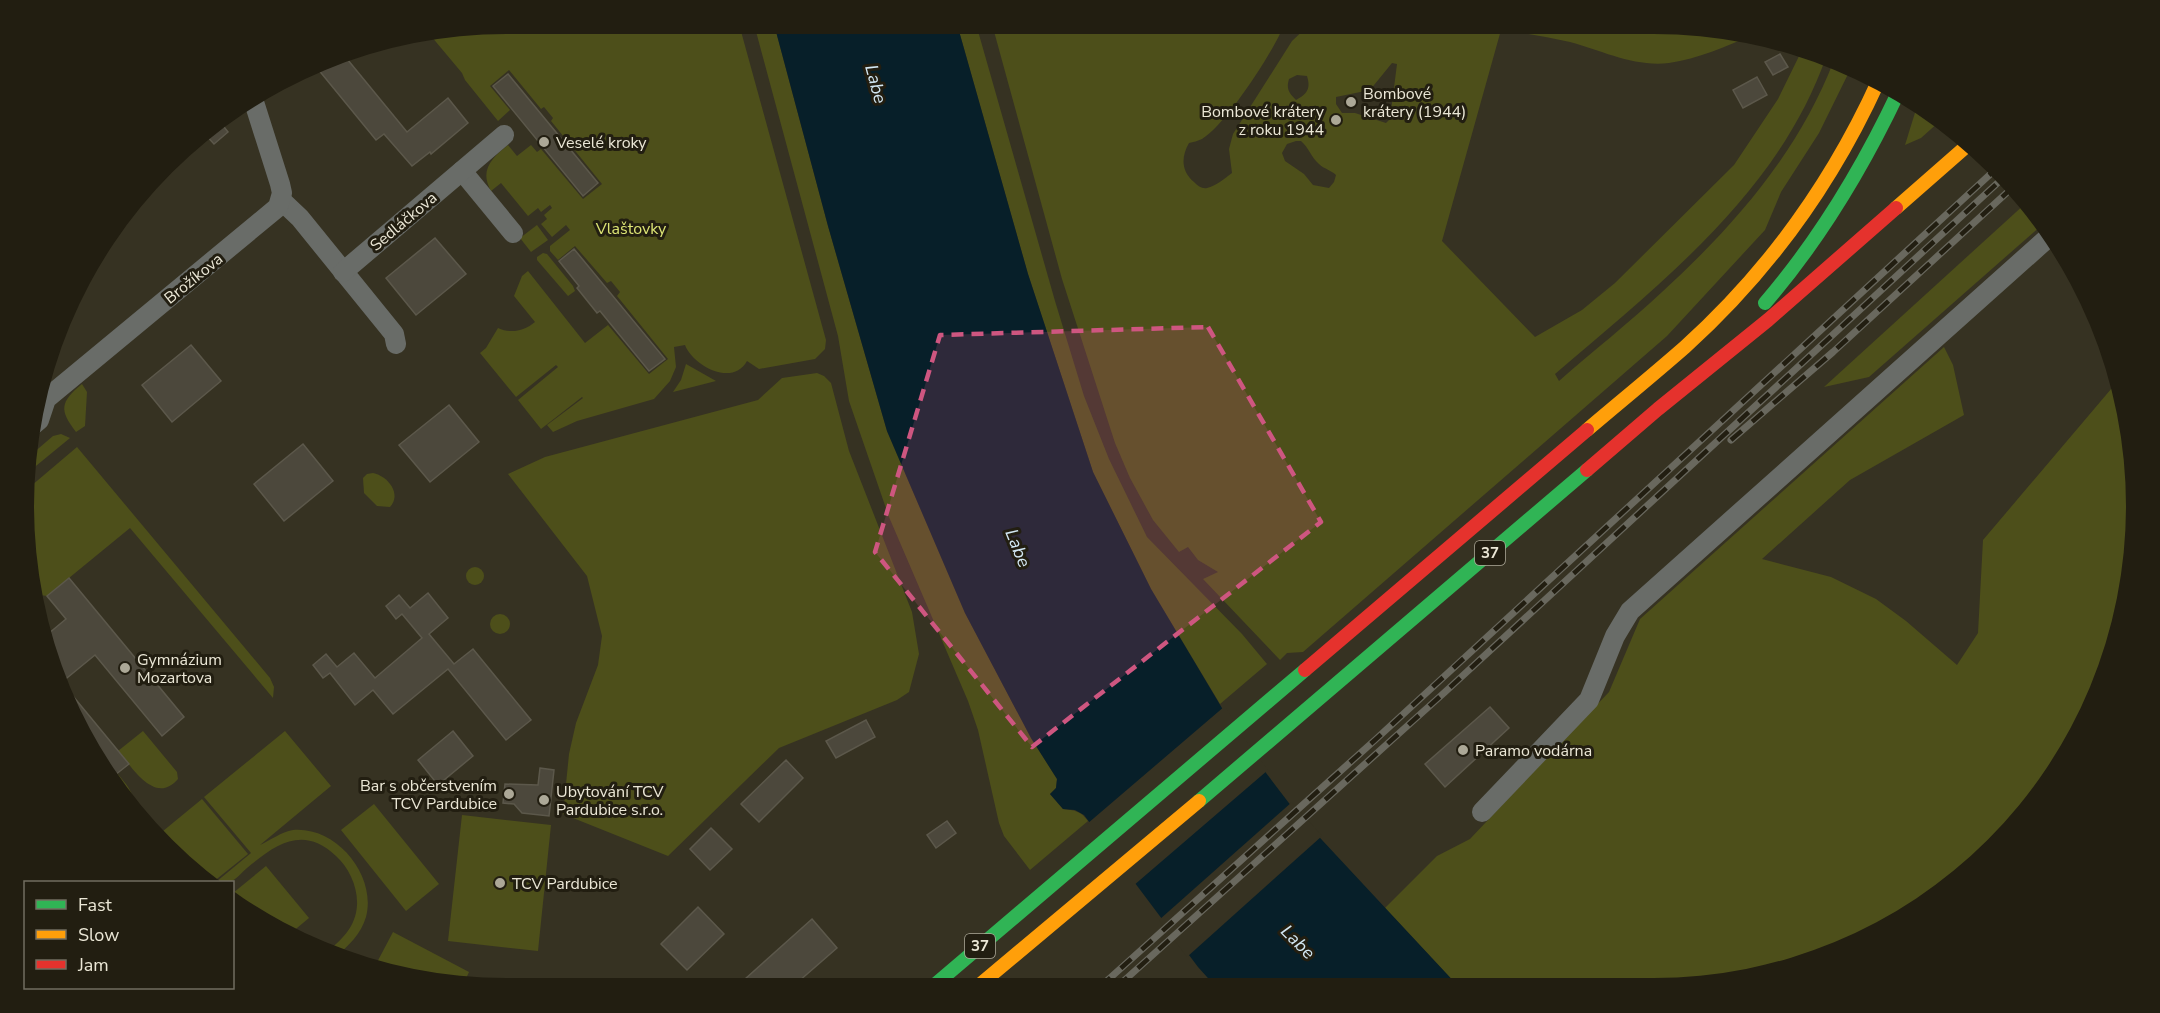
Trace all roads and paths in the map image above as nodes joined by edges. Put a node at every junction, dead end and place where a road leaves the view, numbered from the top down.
1 (1875, 90) edge
2 (1894, 101) edge
3 (256, 107) edge
4 (504, 135) dead end
5 (1962, 150) edge
6 (462, 171) junction
7 (287, 206) junction
8 (513, 233) dead end
9 (2044, 241) edge
10 (343, 272) junction
11 (396, 344) dead end
12 (48, 397) edge
13 (1658, 409) junction
14 (1482, 812) dead end
15 (943, 978) edge
16 (988, 978) edge

1 - 15 main road, 37
2 - 13 main road, 37
3 - 7 street
4 - 6 street, Sedláčkova
5 - 13 main road
6 - 8 street
6 - 10 street, Sedláčkova
7 - 10 street
7 - 12 street, Brožíkova
9 - 14 street
10 - 11 street
13 - 16 main road, 37

